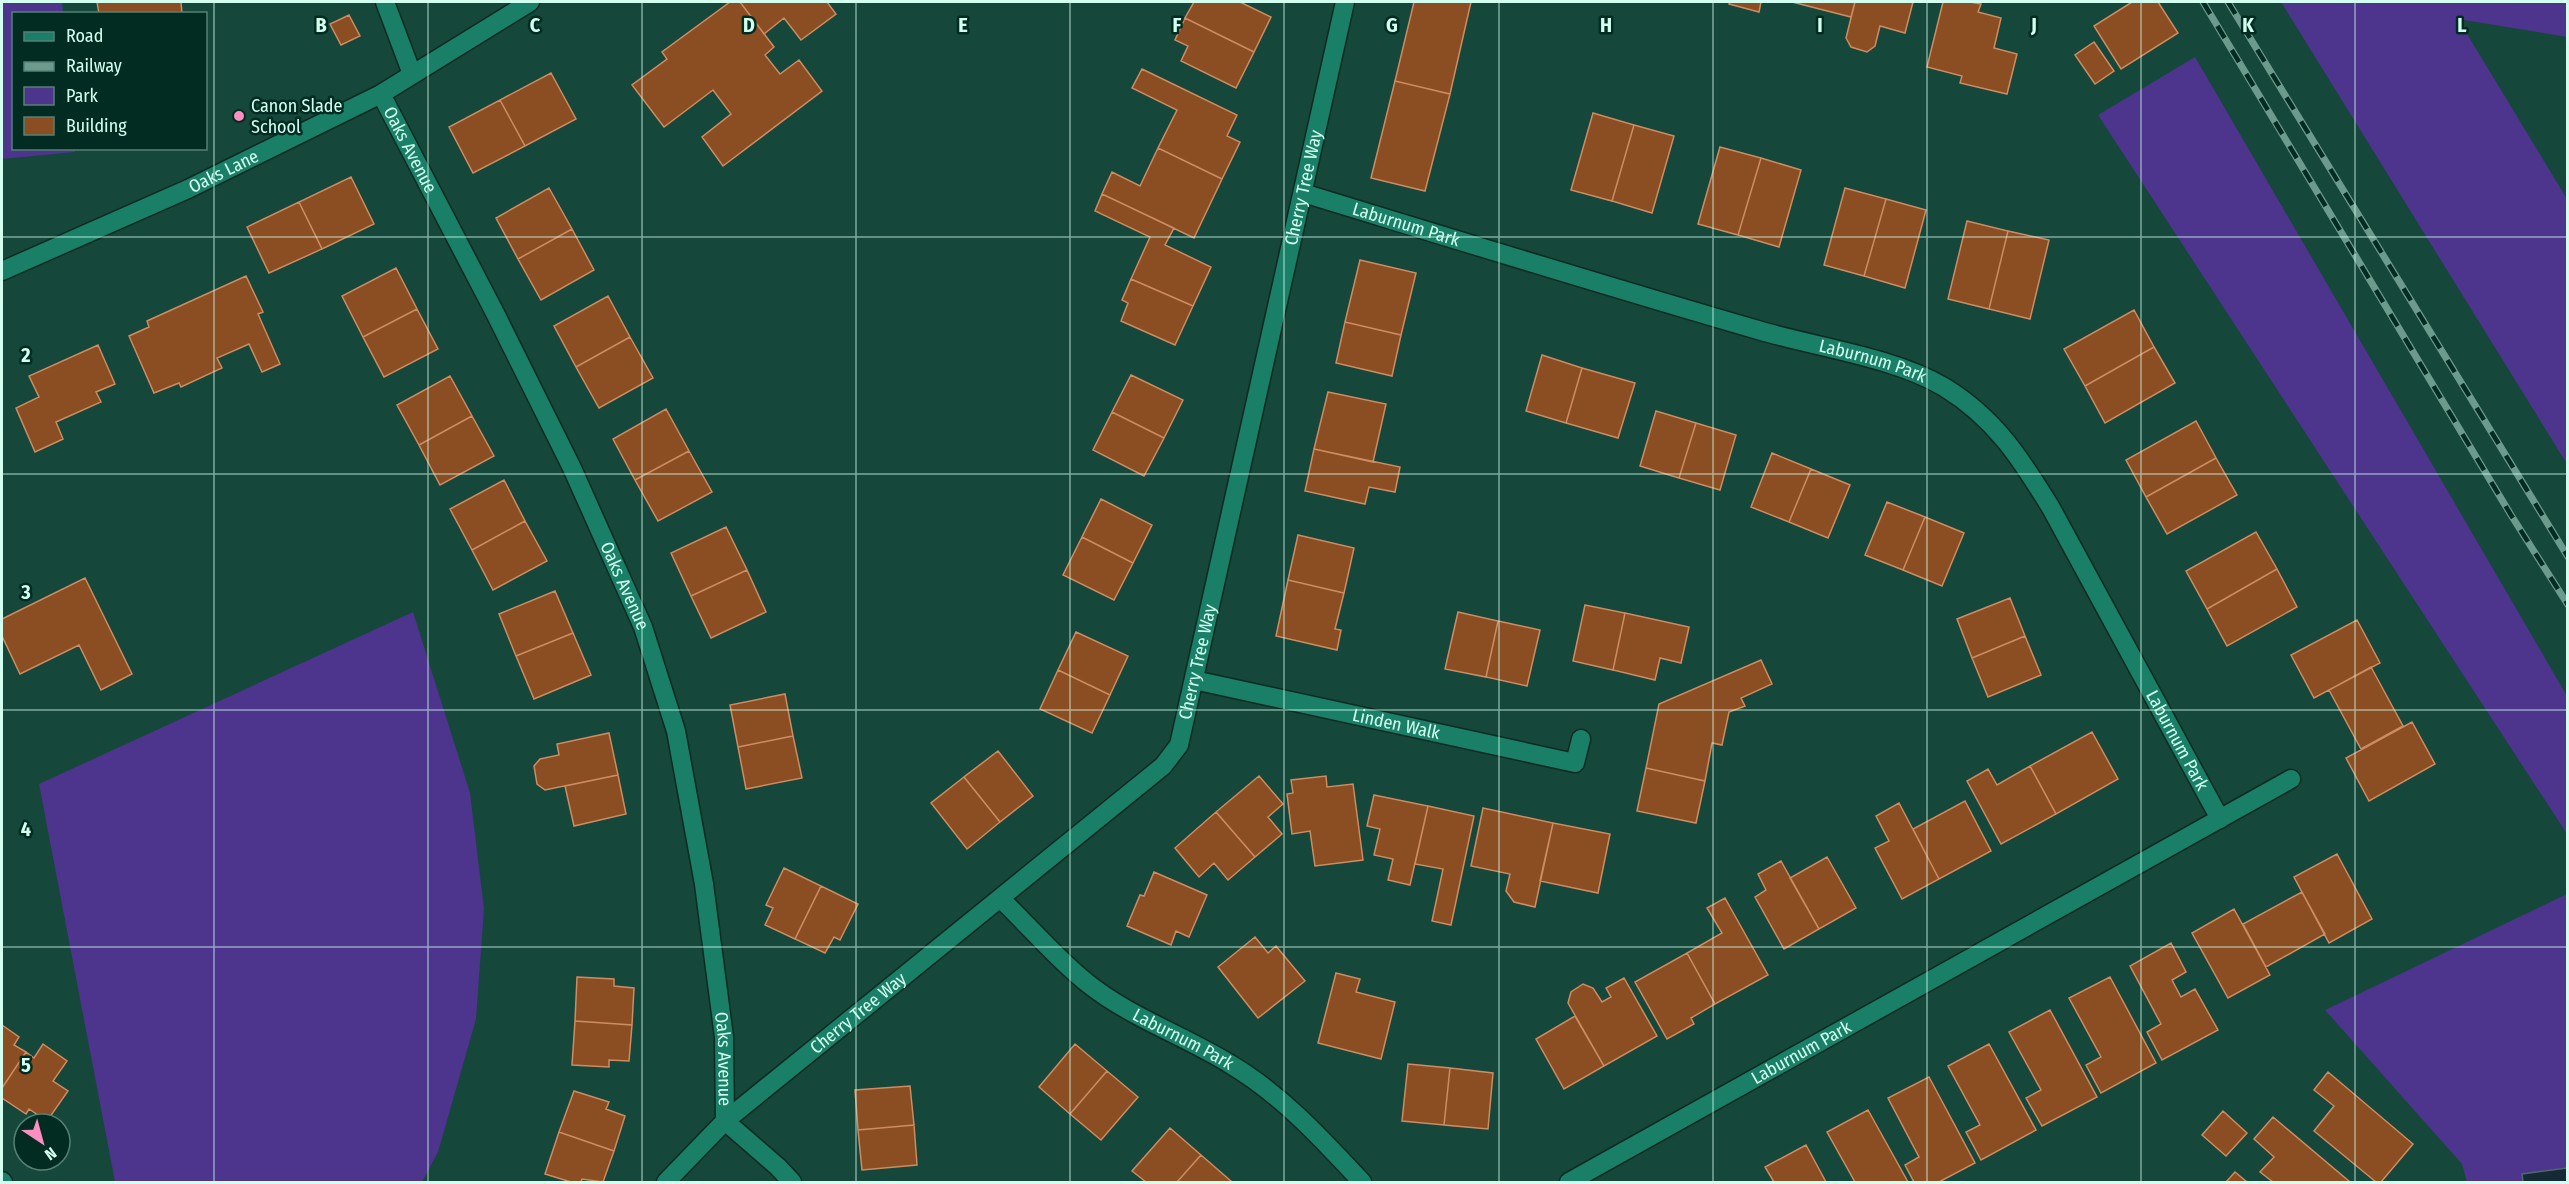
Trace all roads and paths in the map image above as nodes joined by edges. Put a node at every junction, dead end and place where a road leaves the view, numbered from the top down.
1 (385, 2) edge
2 (530, 2) edge
3 (1345, 2) edge
4 (412, 74) junction
5 (381, 94) junction
6 (1303, 193) junction
7 (2, 271) edge
8 (1194, 680) junction
9 (1581, 739) dead end
10 (2291, 779) dead end
11 (2220, 819) junction
12 (1001, 899) junction
13 (725, 1121) junction
14 (666, 1182) edge
15 (792, 1182) edge
16 (1362, 1182) edge
17 (1569, 1182) edge

1 - 4 street
2 - 4 street, Oaks Lane
3 - 6 street, Cherry Tree Way
4 - 5 street, Oaks Lane
5 - 7 street, Oaks Lane
5 - 13 street, Oaks Avenue
6 - 8 street, Cherry Tree Way
6 - 11 street, Laburnum Park
8 - 9 street, Linden Walk
8 - 12 street, Cherry Tree Way
10 - 11 street, Laburnum Park
11 - 17 street, Laburnum Park
12 - 13 street, Cherry Tree Way
12 - 16 street, Laburnum Park
13 - 14 street, Oaks Avenue
13 - 15 street, Oaks Avenue

